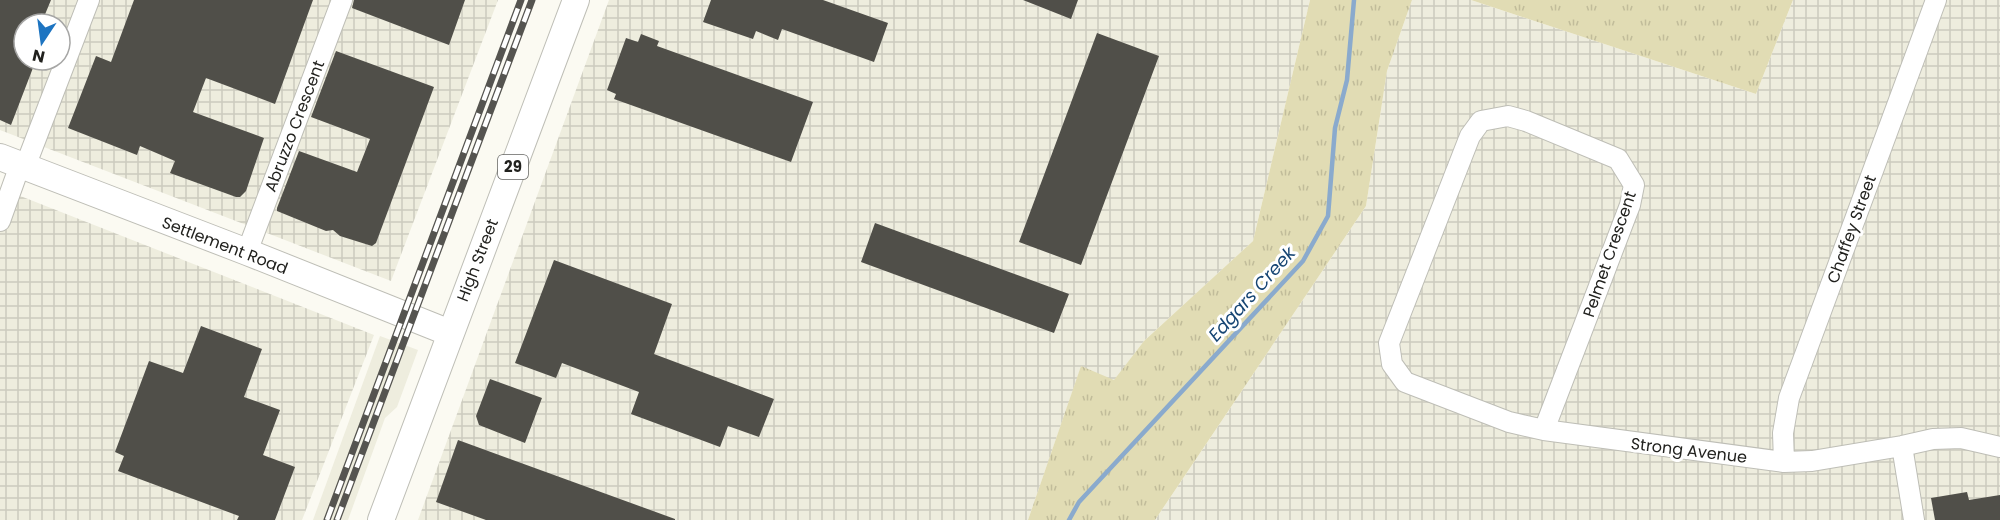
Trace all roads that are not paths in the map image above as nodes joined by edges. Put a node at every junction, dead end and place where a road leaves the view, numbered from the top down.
1 (89, 0) edge
2 (342, 0) edge
3 (576, 0) edge
4 (1936, 0) edge
5 (15, 163) edge
6 (0, 221) edge
7 (247, 252) junction
8 (450, 333) junction
9 (1392, 364) joint
10 (1544, 430) junction
11 (1902, 446) junction
12 (2000, 447) edge
13 (1784, 462) junction
14 (381, 520) edge
15 (1914, 520) edge

1 - 5 street
2 - 7 street, Abruzzo Crescent
3 - 8 main road, High Street / 29
4 - 13 street, Chaffey Street
5 - 6 street
5 - 7 main road, Settlement Road
7 - 8 main road, Settlement Road
8 - 14 main road, High Street / 29
9 - 10 street, Strong Avenue
9 - 10 street, Pelmet Crescent
10 - 13 street, Strong Avenue
11 - 12 street, Strong Avenue
11 - 13 street, Strong Avenue
11 - 15 street

